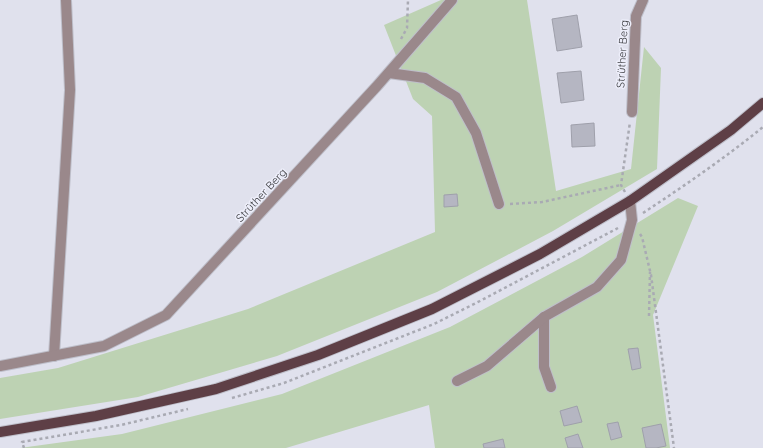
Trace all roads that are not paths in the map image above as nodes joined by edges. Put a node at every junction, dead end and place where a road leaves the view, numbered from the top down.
1 (66, 0) edge
2 (452, 0) edge
3 (643, 0) edge
4 (389, 73) junction
5 (763, 103) edge
6 (632, 112) road end
7 (630, 201) junction
8 (499, 204) road end
9 (547, 315) junction
10 (54, 356) junction
11 (0, 366) edge
12 (457, 381) dead end
13 (551, 387) dead end
14 (0, 432) edge

1 - 10 street
2 - 4 street, Strüther Berg
3 - 6 street, Strüther Berg
4 - 8 street
4 - 10 street, Strüther Berg
5 - 7 main road
7 - 9 street
7 - 14 main road
9 - 12 street
9 - 13 street
10 - 11 street, Strüther Berg

